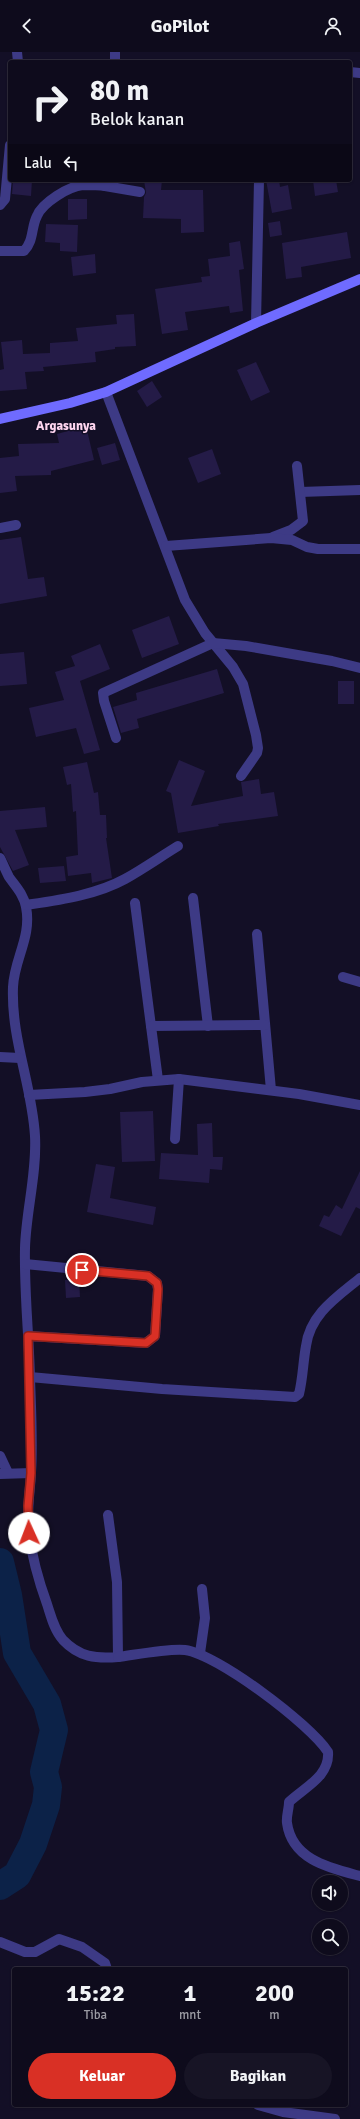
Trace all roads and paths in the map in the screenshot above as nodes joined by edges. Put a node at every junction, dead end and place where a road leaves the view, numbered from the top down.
1 (110, 52) edge
2 (115, 52) edge
3 (8, 167) edge
4 (259, 182) edge
5 (105, 183) edge
6 (140, 192) dead end
7 (0, 205) edge
8 (0, 251) edge
9 (360, 279) edge
10 (256, 323) junction
11 (106, 392) junction
12 (0, 419) edge
13 (297, 466) dead end
14 (360, 490) edge
15 (300, 492) junction
16 (16, 525) dead end
17 (0, 528) edge
18 (271, 538) junction
19 (166, 546) junction
20 (360, 549) edge
21 (213, 643) junction
22 (360, 668) edge
23 (116, 738) dead end
24 (241, 776) dead end
25 (178, 846) dead end
26 (0, 858) edge
27 (5, 878) edge
28 (193, 898) dead end
29 (135, 903) dead end
30 (26, 905) junction
31 (257, 934) dead end
32 (343, 978) dead end
33 (360, 982) edge
34 (265, 1025) junction
35 (151, 1026) junction
36 (208, 1026) junction
37 (0, 1057) edge
38 (20, 1058) junction
39 (179, 1079) junction
40 (158, 1080) junction
41 (271, 1090) junction
42 (29, 1095) junction
43 (360, 1105) edge
44 (176, 1139) dead end
45 (26, 1264) junction
46 (360, 1278) edge
47 (28, 1336) junction
48 (30, 1377) junction
49 (0, 1456) edge
50 (31, 1473) junction
51 (3, 1474) edge
52 (108, 1515) dead end
53 (202, 1589) dead end
54 (200, 1653) junction
55 (118, 1657) junction
56 (360, 1876) edge
57 (0, 1942) edge
58 (107, 1967) edge
59 (265, 2107) edge
60 (335, 2119) edge

1 - 2 street
3 - 7 street
4 - 10 street
5 - 6 street
5 - 8 street
9 - 10 street
10 - 11 street
11 - 12 street
11 - 19 street
13 - 15 street
14 - 15 street
15 - 18 street
16 - 17 street
18 - 19 street
18 - 20 street
19 - 21 street
21 - 22 street
21 - 23 street
21 - 24 street
25 - 30 street
26 - 27 street
27 - 30 street
28 - 36 street
29 - 35 street
30 - 38 street
31 - 34 street
32 - 33 street
34 - 36 street
34 - 41 street
35 - 36 street
35 - 40 street
37 - 38 street
38 - 42 street
39 - 40 street
39 - 41 street
39 - 44 street
40 - 42 street
41 - 43 street
42 - 45 street
45 - 47 street
45 - 47 street
46 - 48 street
47 - 48 street
48 - 50 street
49 - 51 street
50 - 51 street
50 - 55 street
52 - 55 street
53 - 54 street
54 - 55 street
54 - 56 street
57 - 58 street
59 - 60 street

